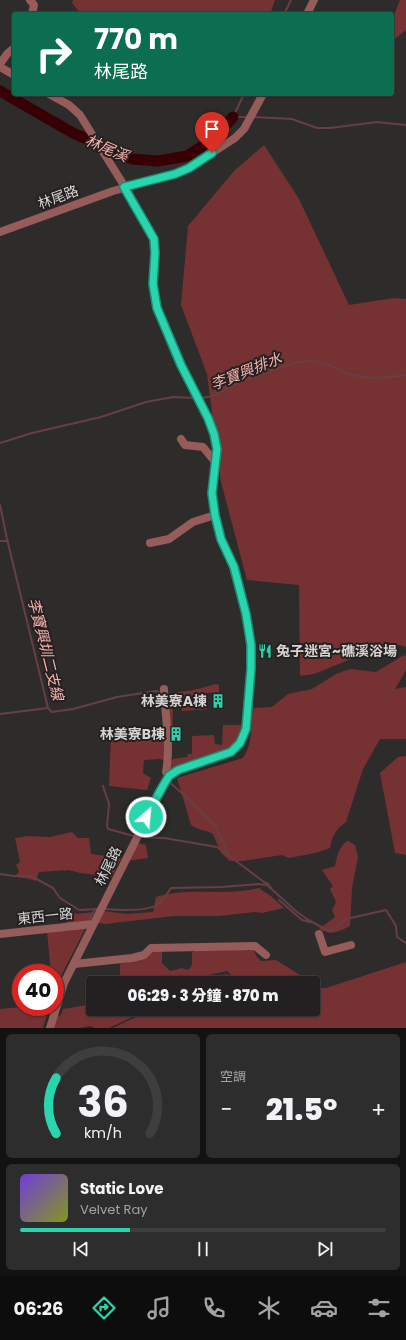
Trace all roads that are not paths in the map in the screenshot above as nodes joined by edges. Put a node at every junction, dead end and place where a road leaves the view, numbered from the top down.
1 (30, 0) edge
2 (314, 0) edge
3 (32, 12) edge
4 (308, 12) edge
5 (12, 50) edge
6 (0, 64) edge
7 (0, 67) edge
8 (12, 74) edge
9 (53, 96) edge
10 (262, 96) edge
11 (124, 187) junction
12 (0, 232) edge
13 (181, 439) dead end
14 (216, 463) junction
15 (215, 515) junction
16 (150, 543) dead end
17 (164, 689) dead end
18 (169, 776) junction
19 (93, 924) junction
20 (0, 934) edge
21 (320, 934) dead end
22 (351, 945) dead end
23 (266, 955) dead end
24 (74, 964) junction
25 (50, 1028) edge

1 - 3 street
2 - 4 street
5 - 6 street
7 - 8 street
9 - 11 street
10 - 11 street, 林尾路
11 - 12 street, 林尾路
11 - 14 street
13 - 14 street
14 - 15 street
15 - 16 street
15 - 18 street
17 - 18 street
18 - 19 street, 林尾路
19 - 20 street, 東西一路
19 - 24 street, 林尾路
21 - 22 street
23 - 24 street
24 - 25 street, 林尾路

